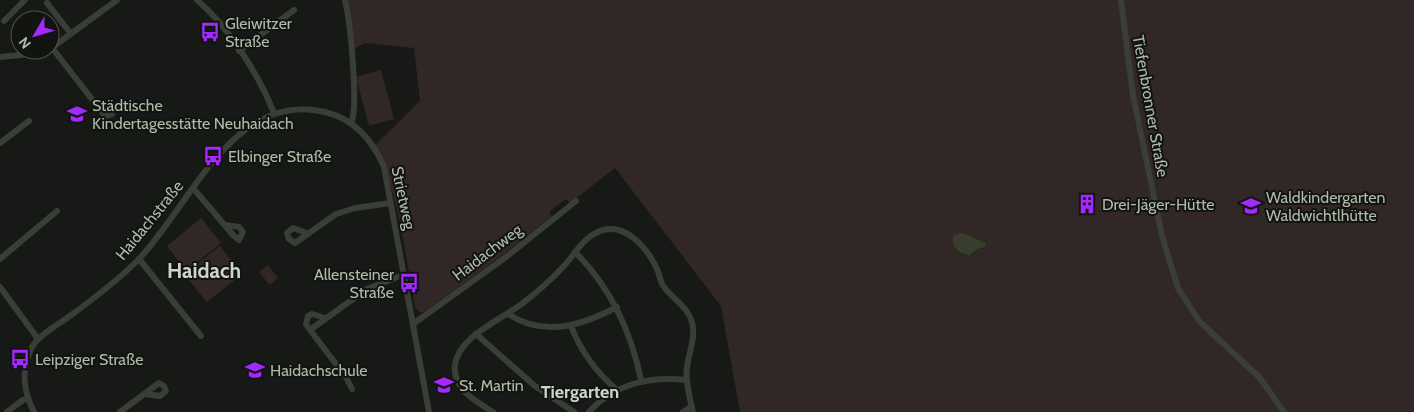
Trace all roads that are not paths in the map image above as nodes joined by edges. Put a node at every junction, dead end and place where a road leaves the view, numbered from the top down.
1 (25, 0) edge
2 (117, 0) edge
3 (197, 0) edge
4 (344, 0) edge
5 (1121, 0) edge
6 (47, 3) dead end
7 (294, 10) dead end
8 (4, 21) dead end
9 (72, 34) junction
10 (60, 42) edge
11 (239, 51) junction
12 (59, 60) edge
13 (274, 113) junction
14 (112, 114) dead end
15 (29, 121) dead end
16 (351, 124) junction
17 (0, 143) edge
18 (192, 188) junction
19 (576, 201) dead end
20 (392, 203) junction
21 (57, 210) dead end
22 (225, 225) dead end
23 (308, 233) dead end
24 (575, 252) junction
25 (0, 259) edge
26 (139, 259) junction
27 (405, 274) junction
28 (0, 287) edge
29 (617, 307) junction
30 (508, 314) junction
31 (325, 318) junction
32 (413, 324) junction
33 (571, 326) junction
34 (310, 330) junction
35 (476, 334) junction
36 (201, 336) dead end
37 (38, 339) junction
38 (641, 380) junction
39 (686, 380) junction
40 (352, 389) dead end
41 (617, 390) junction
42 (145, 394) dead end
43 (28, 399) junction
44 (693, 409) edge
45 (7, 412) edge
46 (34, 412) edge
47 (120, 412) edge
48 (429, 412) edge
49 (493, 412) edge
50 (574, 412) edge
51 (589, 412) edge
52 (683, 412) edge
53 (1284, 412) edge

1 - 8 street
2 - 9 street
3 - 11 street
4 - 16 street
5 - 53 street, Tiefenbronner Straße
6 - 9 street
7 - 11 street
9 - 10 street
11 - 13 street
12 - 14 street
13 - 16 street, Haidachstraße
13 - 18 street, Haidachstraße
15 - 17 street
16 - 20 street, Strietweg
18 - 22 street
18 - 26 street, Haidachstraße
19 - 32 street, Haidachweg
20 - 23 street
20 - 27 street, Strietweg
21 - 25 street
24 - 29 street
24 - 30 street
24 - 39 street
26 - 36 street
26 - 37 street, Haidachstraße
27 - 31 street
27 - 32 street, Strietweg
28 - 37 street
29 - 33 street
29 - 38 street
30 - 33 street
30 - 35 street
31 - 34 street
31 - 34 street
32 - 48 street, Strietweg
33 - 41 street
34 - 40 street
35 - 49 street
35 - 50 street
37 - 43 street, Haidachstraße
38 - 39 street
38 - 41 street
39 - 44 street
41 - 51 street
42 - 47 street
43 - 45 street
43 - 46 street, Haidachstraße
44 - 52 street

